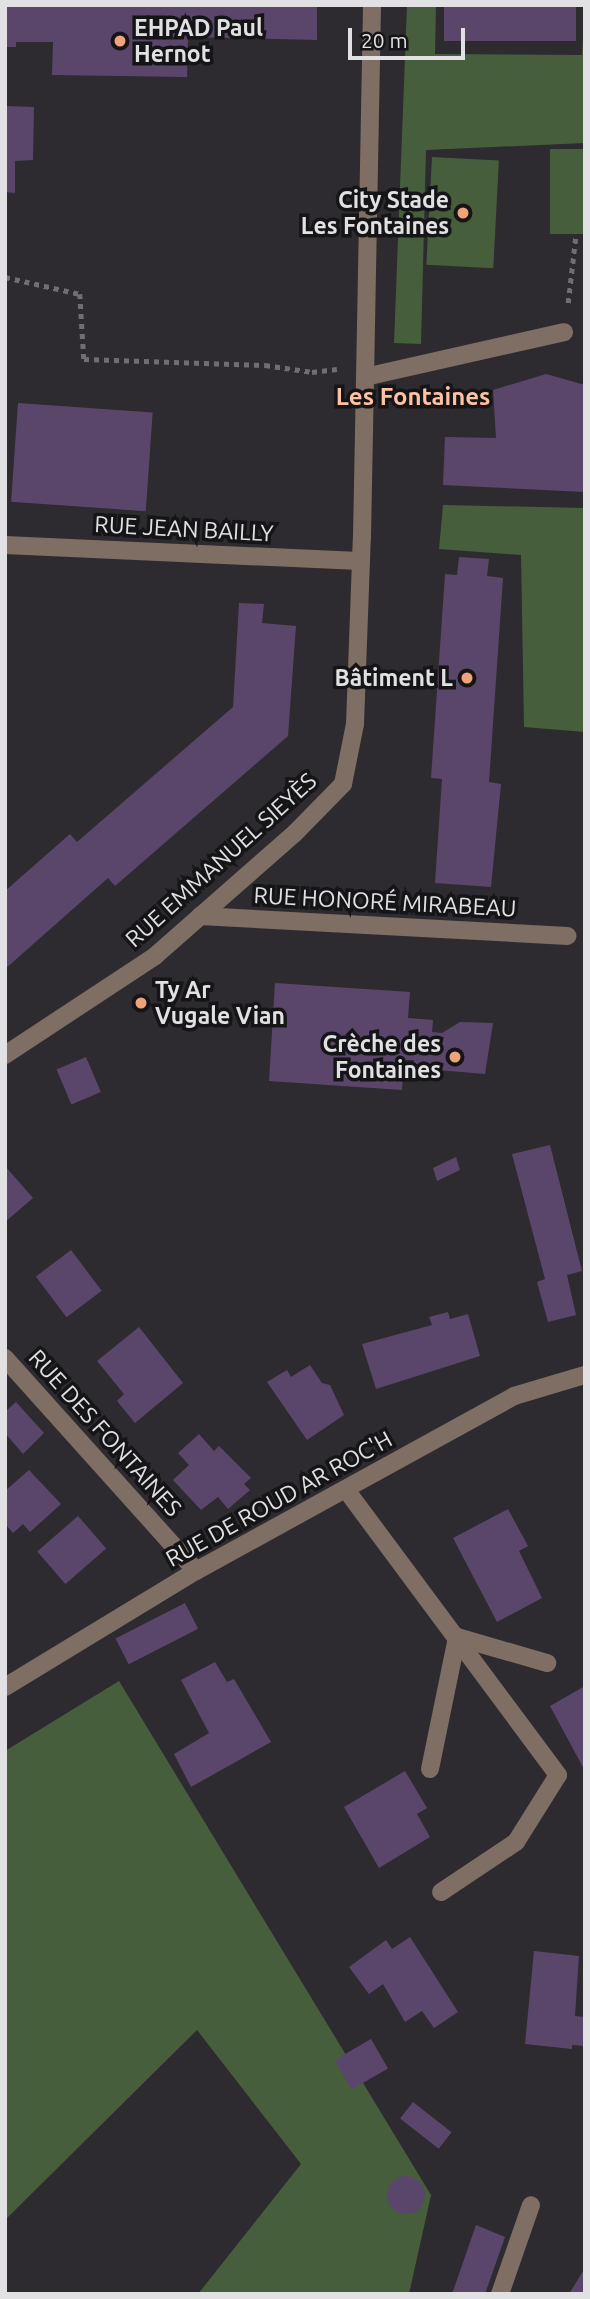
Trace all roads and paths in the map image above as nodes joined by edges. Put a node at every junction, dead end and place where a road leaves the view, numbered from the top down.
1 (372, 5) edge
2 (576, 233) dead end
3 (5, 277) edge
4 (564, 332) joint
5 (365, 371) junction
6 (5, 545) edge
7 (360, 561) junction
8 (200, 916) junction
9 (567, 936) dead end
10 (5, 1055) edge
11 (5, 1358) edge
12 (585, 1375) edge
13 (347, 1491) junction
14 (196, 1572) junction
15 (457, 1637) junction
16 (547, 1662) dead end
17 (5, 1687) edge
18 (430, 1769) dead end
19 (441, 1892) dead end
20 (530, 2205) dead end
21 (500, 2294) edge

1 - 5 street, RUE EMMANUEL SIEYÈS
2 - 4 path
3 - 5 path
4 - 5 street
5 - 7 street, RUE EMMANUEL SIEYÈS
6 - 7 street, RUE JEAN BAILLY
7 - 8 street, RUE EMMANUEL SIEYÈS
8 - 9 street, RUE HONORÉ MIRABEAU
8 - 10 street, RUE EMMANUEL SIEYÈS
11 - 14 street, RUE DES FONTAINES
12 - 13 street, RUE DE ROUD AR ROC'H
13 - 14 street, RUE DE ROUD AR ROC'H
13 - 15 street
14 - 17 street, RUE DE ROUD AR ROC'H
15 - 16 street
15 - 18 street
15 - 19 street
20 - 21 street

